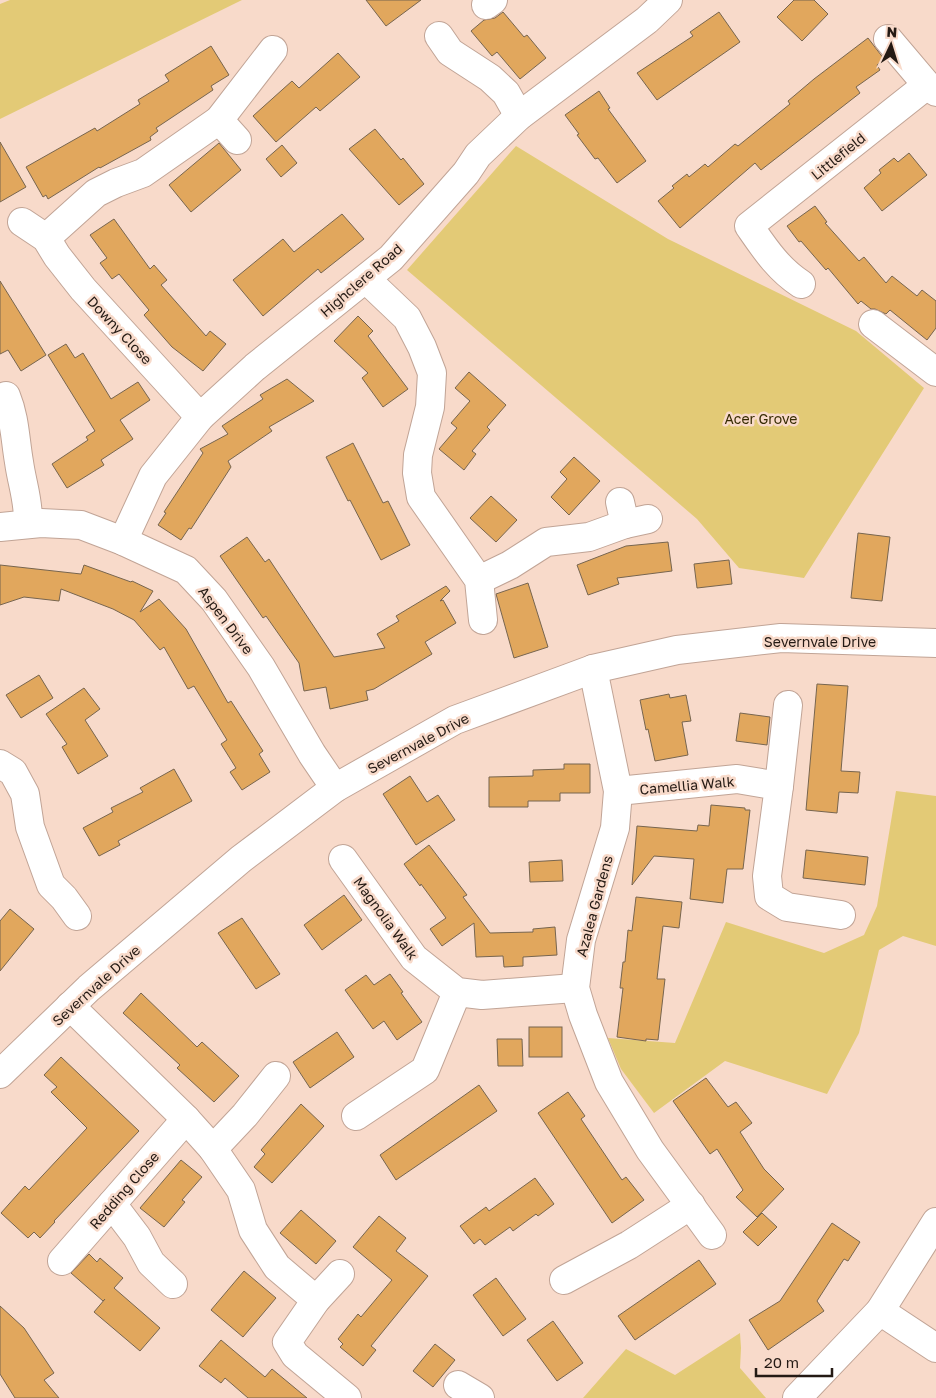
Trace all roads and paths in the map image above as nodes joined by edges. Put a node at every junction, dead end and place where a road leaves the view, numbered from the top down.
1 (668, 0) edge
2 (439, 36) dead end
3 (888, 39) dead end
4 (273, 50) dead end
5 (932, 88) edge
6 (519, 116) junction
7 (219, 120) junction
8 (237, 140) dead end
9 (22, 222) dead end
10 (46, 238) junction
11 (366, 279) junction
12 (801, 284) dead end
13 (873, 324) dead end
14 (936, 372) edge
15 (6, 396) dead end
16 (200, 417) junction
17 (631, 515) dead end
18 (28, 524) junction
19 (0, 527) edge
20 (123, 541) junction
21 (479, 580) junction
22 (483, 620) dead end
23 (936, 643) edge
24 (593, 669) junction
25 (788, 705) dead end
26 (0, 764) edge
27 (779, 786) junction
28 (335, 788) junction
29 (618, 791) junction
30 (343, 859) dead end
31 (841, 915) dead end
32 (77, 916) dead end
33 (575, 988) junction
34 (457, 992) junction
35 (70, 1006) junction
36 (0, 1074) edge
37 (276, 1076) dead end
38 (356, 1116) dead end
39 (186, 1119) junction
40 (212, 1149) junction
41 (112, 1204) junction
42 (691, 1205) junction
43 (936, 1222) edge
44 (712, 1235) dead end
45 (62, 1261) dead end
46 (340, 1274) dead end
47 (564, 1280) dead end
48 (173, 1284) dead end
49 (316, 1300) junction
50 (880, 1311) junction
51 (936, 1348) edge
52 (347, 1398) edge
53 (797, 1398) edge

1 - 6 street, Highclere Road
2 - 6 street
3 - 5 street
4 - 7 street
5 - 12 street, Littlefield
6 - 11 street, Highclere Road
7 - 8 street
7 - 10 street
9 - 10 street, Downy Close
10 - 16 street, Downy Close
11 - 16 street, Highclere Road
11 - 21 street
13 - 14 street
15 - 18 street
16 - 20 street, Highclere Road
17 - 21 street
18 - 19 street, Aspen Drive
18 - 20 street, Aspen Drive
20 - 28 street, Aspen Drive
21 - 22 street
23 - 24 street, Severnvale Drive
24 - 28 street, Severnvale Drive
24 - 29 street, Azalea Gardens
25 - 27 street
26 - 32 street
27 - 29 street, Camellia Walk
27 - 31 street
28 - 35 street, Severnvale Drive
29 - 33 street, Azalea Gardens
30 - 34 street, Magnolia Walk
33 - 34 street
33 - 42 street, Azalea Gardens
34 - 38 street
35 - 36 street, Severnvale Drive
35 - 39 street
37 - 40 street
39 - 40 street
39 - 41 street, Redding Close
40 - 49 street
41 - 45 street, Redding Close
41 - 48 street
42 - 44 street, Azalea Gardens
42 - 47 street
43 - 50 street
46 - 49 street
49 - 52 street
50 - 51 street
50 - 53 street

